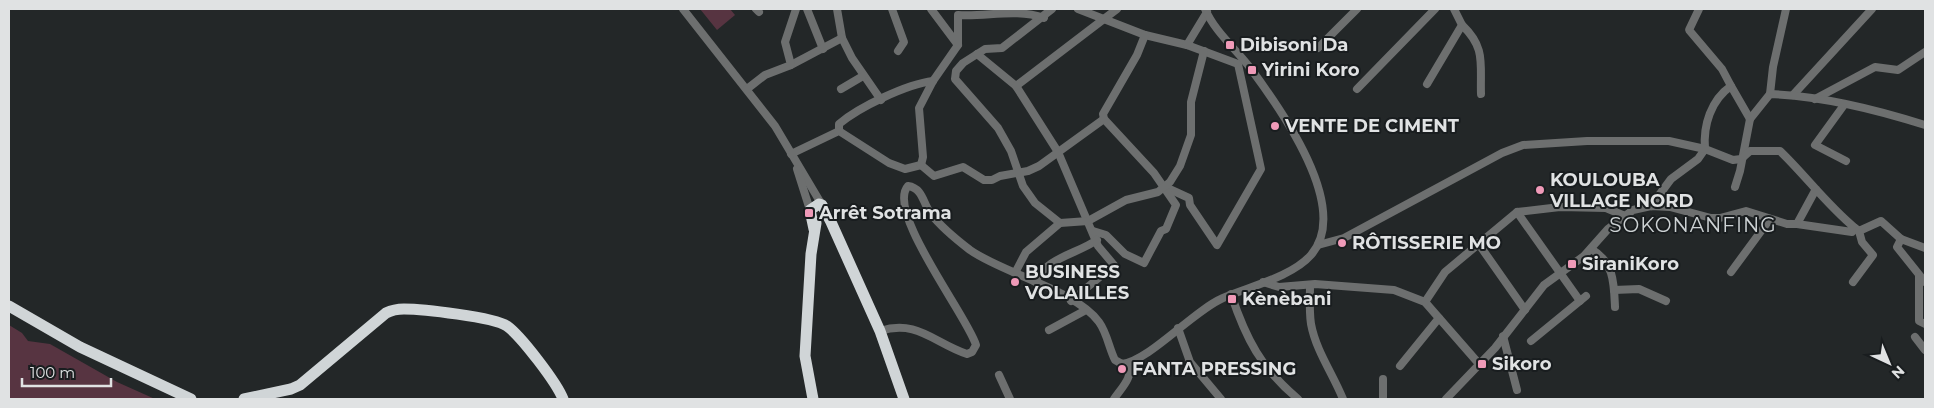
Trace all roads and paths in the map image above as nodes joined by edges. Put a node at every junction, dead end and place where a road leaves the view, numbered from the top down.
1 (683, 9) edge
2 (796, 9) edge
3 (807, 9) edge
4 (836, 9) edge
5 (892, 9) edge
6 (930, 9) edge
7 (1052, 9) edge
8 (1078, 9) edge
9 (1117, 9) edge
10 (1357, 9) edge
11 (1435, 9) edge
12 (1454, 9) edge
13 (1699, 9) edge
14 (1786, 9) edge
15 (1872, 9) edge
16 (1206, 11) edge
17 (957, 12) edge
18 (1044, 18) junction
19 (1103, 19) junction
20 (1462, 25) junction
21 (1145, 35) junction
22 (842, 38) junction
23 (958, 45) junction
24 (1187, 45) junction
25 (1318, 48) dead end
26 (822, 49) junction
27 (898, 51) dead end
28 (1204, 51) junction
29 (1925, 52) edge
30 (977, 54) junction
31 (791, 65) junction
32 (863, 76) junction
33 (933, 81) junction
34 (1427, 84) dead end
35 (1016, 86) junction
36 (1731, 86) junction
37 (1357, 88) dead end
38 (747, 89) junction
39 (842, 89) dead end
40 (1481, 94) dead end
41 (1770, 94) junction
42 (1794, 95) junction
43 (1815, 99) junction
44 (881, 100) junction
45 (1844, 105) junction
46 (1104, 119) junction
47 (1750, 119) junction
48 (1925, 125) edge
49 (839, 131) junction
50 (1705, 149) junction
51 (1058, 152) junction
52 (792, 156) junction
53 (1740, 159) junction
54 (1846, 161) dead end
55 (921, 165) junction
56 (905, 169) junction
57 (1016, 171) junction
58 (908, 186) junction
59 (1165, 187) junction
60 (1734, 187) dead end
61 (1816, 189) junction
62 (822, 205) junction
63 (1651, 206) junction
64 (810, 210) junction
65 (1517, 212) junction
66 (1625, 216) junction
67 (1770, 219) junction
68 (1088, 220) junction
69 (832, 222) junction
70 (1060, 223) junction
71 (1797, 224) junction
72 (814, 229) junction
73 (1857, 230) junction
74 (1093, 231) junction
75 (1900, 239) junction
76 (1096, 240) junction
77 (1478, 244) junction
78 (1318, 245) junction
79 (1925, 248) edge
80 (1591, 249) junction
81 (1731, 272) dead end
82 (1015, 273) junction
83 (1559, 273) junction
84 (1922, 279) edge
85 (1035, 282) junction
86 (1263, 282) junction
87 (1853, 282) dead end
88 (1310, 285) junction
89 (1614, 290) junction
90 (1232, 294) junction
91 (1072, 301) junction
92 (1424, 302) junction
93 (1666, 302) dead end
94 (9, 306) edge
95 (1614, 307) dead end
96 (1086, 310) junction
97 (1525, 310) junction
98 (1439, 318) junction
99 (1925, 324) edge
100 (1178, 328) junction
101 (1050, 330) dead end
102 (880, 331) junction
103 (1503, 336) junction
104 (1915, 337) dead end
105 (1531, 341) dead end
106 (1925, 350) edge
107 (1129, 363) junction
108 (1480, 365) junction
109 (1400, 366) dead end
110 (999, 375) dead end
111 (1384, 380) dead end
112 (1517, 390) dead end
113 (191, 399) edge
114 (244, 399) edge
115 (563, 399) edge
116 (813, 399) edge
117 (904, 399) edge
118 (1010, 399) edge
119 (1114, 399) edge
120 (1221, 399) edge
121 (1298, 399) edge
122 (1343, 399) edge
123 (1383, 399) edge
124 (1446, 399) edge

1 - 38 street
2 - 31 street
3 - 26 street
4 - 22 street
5 - 27 street
6 - 23 street
7 - 18 street
8 - 19 street
9 - 19 street
10 - 25 street
11 - 37 street
12 - 20 street
13 - 36 street
14 - 41 street
15 - 42 street
16 - 24 street
16 - 78 street
17 - 18 street
17 - 23 street
18 - 30 street
19 - 21 street
19 - 35 street
20 - 34 street
20 - 40 street
21 - 24 street
21 - 46 street
22 - 26 street
22 - 32 street
23 - 33 street
24 - 28 street
26 - 31 street
28 - 59 street
28 - 59 street
29 - 43 street
30 - 35 street
30 - 57 street
31 - 38 street
32 - 39 street
32 - 44 street
33 - 44 street
33 - 55 street
35 - 51 street
36 - 47 street
36 - 50 street
38 - 52 street
41 - 42 street
41 - 47 street
42 - 43 street
43 - 45 street
44 - 49 street
45 - 48 street
45 - 54 street
46 - 51 street
46 - 59 street
47 - 53 street
49 - 52 street
49 - 56 street
50 - 53 street
50 - 63 street
50 - 78 street
51 - 57 street
51 - 68 street
52 - 62 street
52 - 64 street
53 - 60 street
53 - 61 street
55 - 56 street
55 - 57 street
56 - 58 street
57 - 70 street
58 - 82 street
58 - 102 street
59 - 68 street
59 - 74 street
61 - 71 street
61 - 73 street
62 - 64 highway
62 - 69 highway
63 - 66 street
63 - 67 street
64 - 72 highway
65 - 66 street
65 - 77 street
65 - 83 street
66 - 80 street
67 - 71 street
67 - 81 street
68 - 70 street
68 - 74 street
69 - 72 highway
69 - 102 highway
70 - 82 street
71 - 73 street
72 - 116 highway
73 - 75 street
73 - 87 street
74 - 76 street
75 - 79 street
75 - 84 street
76 - 85 street
76 - 91 street
77 - 92 street
77 - 97 street
78 - 86 street
80 - 83 street
80 - 89 street
82 - 85 street
83 - 97 street
83 - 105 street
84 - 99 street
85 - 91 street
86 - 88 street
86 - 90 street
88 - 92 street
88 - 122 street
89 - 93 street
89 - 95 street
90 - 100 street
90 - 121 street
91 - 96 street
92 - 98 street
94 - 113 highway
96 - 101 street
96 - 107 street
97 - 103 street
98 - 108 street
98 - 109 street
100 - 107 street
100 - 120 street
102 - 117 highway
103 - 108 street
103 - 112 street
104 - 106 street
107 - 119 street
108 - 124 street
110 - 118 street
111 - 123 street
114 - 115 highway

